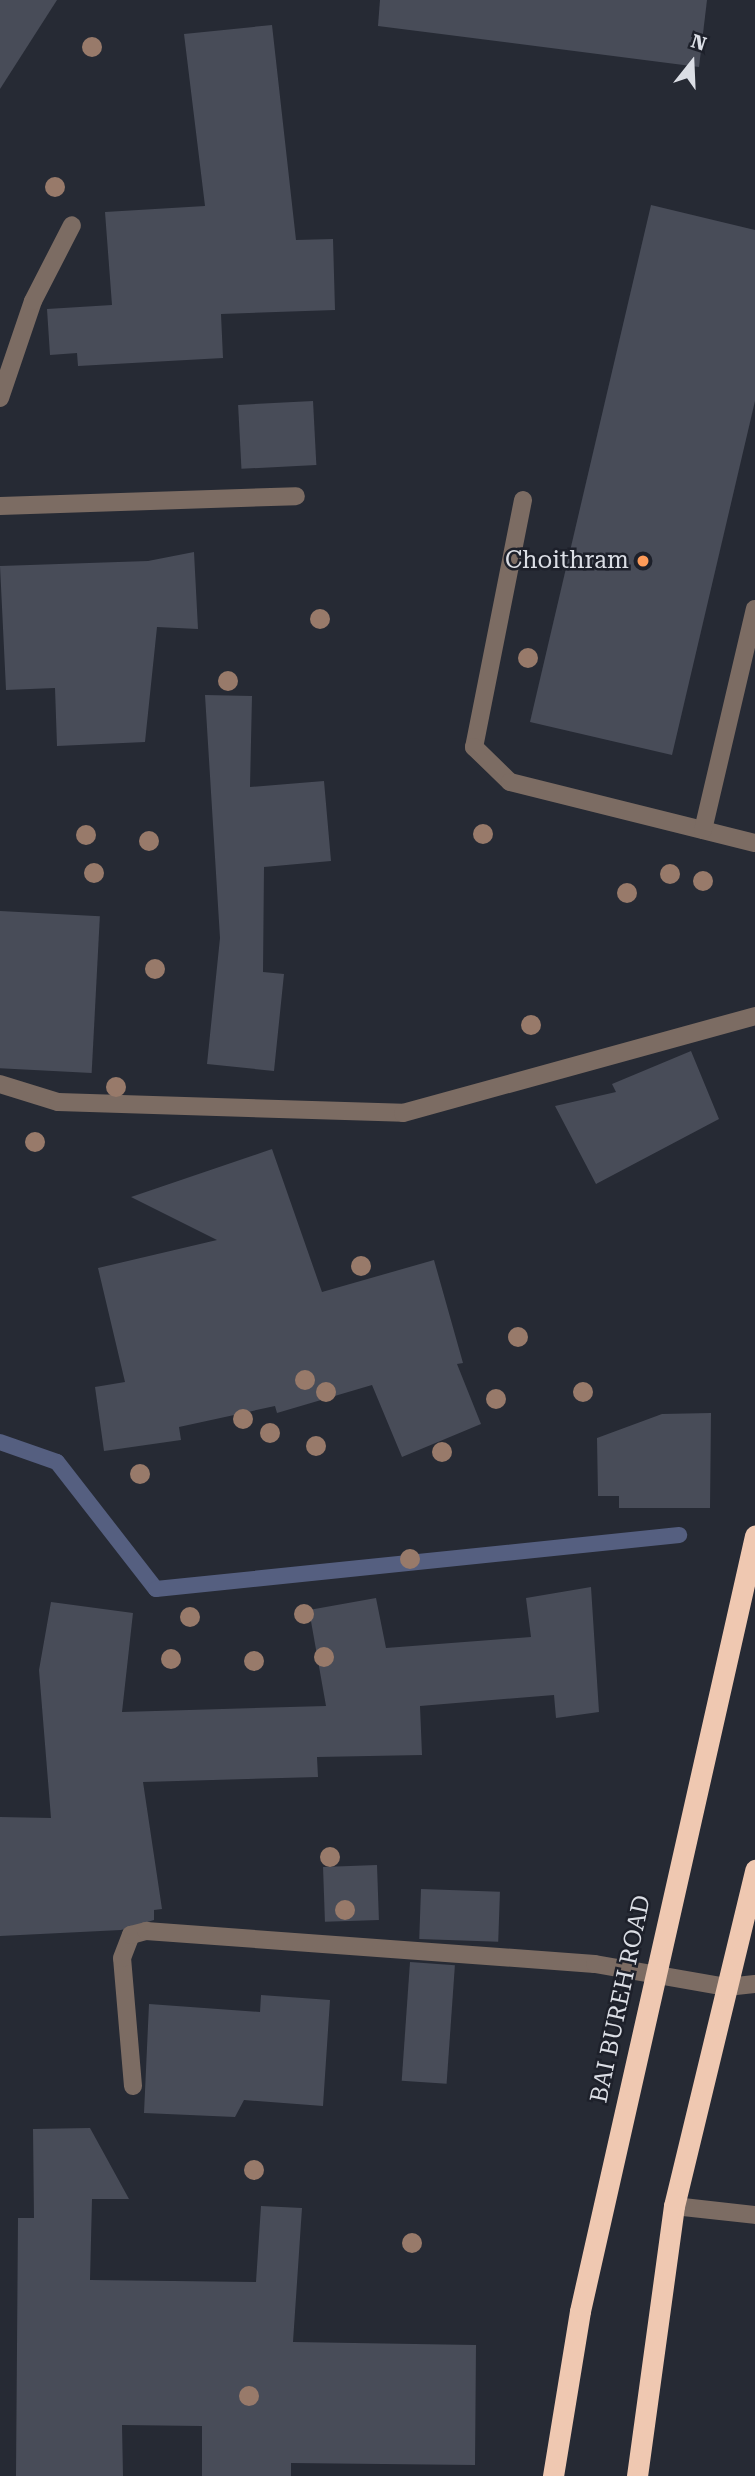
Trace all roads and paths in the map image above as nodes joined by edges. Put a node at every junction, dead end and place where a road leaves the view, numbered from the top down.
1 (72, 225) dead end
2 (0, 398) edge
3 (296, 496) dead end
4 (523, 500) dead end
5 (0, 506) edge
6 (755, 609) edge
7 (703, 830) junction
8 (755, 843) edge
9 (755, 1016) edge
10 (0, 1084) edge
11 (755, 1536) edge
12 (755, 1870) edge
13 (653, 1976) junction
14 (755, 1984) edge
15 (727, 1987) junction
16 (133, 2086) dead end
17 (674, 2206) junction
18 (755, 2215) edge
19 (553, 2476) edge
20 (637, 2476) edge

1 - 2 street
3 - 5 street
4 - 7 street
6 - 7 street
7 - 8 street
9 - 10 street
11 - 13 highway, BAI BUREH ROAD
12 - 15 highway
13 - 15 street
13 - 16 street
13 - 19 highway, BAI BUREH ROAD
14 - 15 street
15 - 17 highway
17 - 18 street
17 - 20 highway

